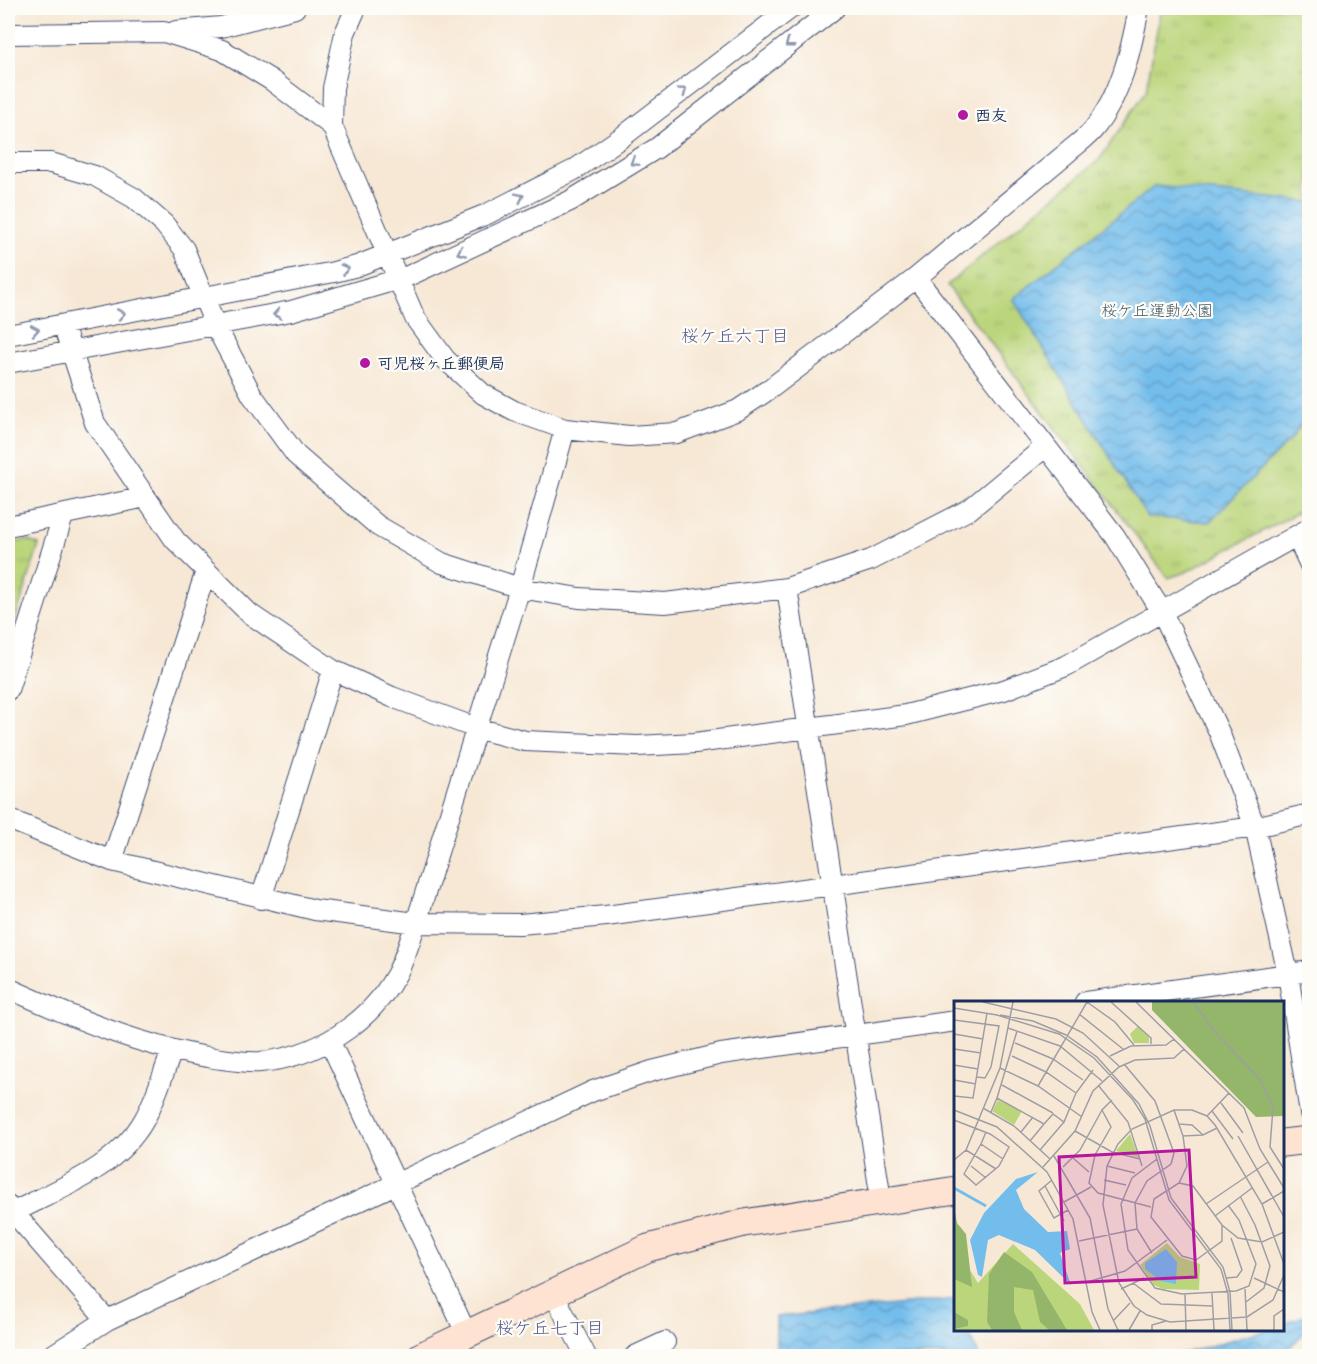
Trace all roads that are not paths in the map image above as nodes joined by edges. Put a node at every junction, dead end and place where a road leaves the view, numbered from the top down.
1 (295, 8) edge
2 (356, 8) edge
3 (791, 8) edge
4 (835, 8) edge
5 (1139, 8) edge
6 (164, 32) junction
7 (8, 34) edge
8 (332, 126) junction
9 (8, 164) edge
10 (389, 253) junction
11 (915, 278) junction
12 (398, 279) junction
13 (206, 299) junction
14 (63, 325) junction
15 (215, 325) junction
16 (8, 335) edge
17 (71, 351) junction
18 (8, 363) edge
19 (565, 429) junction
20 (1045, 447) junction
21 (146, 497) junction
22 (63, 516) junction
23 (8, 526) edge
24 (1303, 532) edge
25 (1310, 565) edge
26 (206, 571) junction
27 (520, 588) junction
28 (787, 588) junction
29 (1162, 612) junction
30 (333, 670) junction
31 (8, 690) edge
32 (809, 727) junction
33 (476, 728) junction
34 (1310, 814) edge
35 (8, 819) edge
36 (1255, 827) junction
37 (112, 861) junction
38 (833, 884) junction
39 (261, 899) junction
40 (416, 923) junction
41 (1310, 971) edge
42 (1288, 974) junction
43 (8, 988) edge
44 (1092, 1001) edge
45 (954, 1021) edge
46 (856, 1035) junction
47 (330, 1042) junction
48 (172, 1051) junction
49 (1310, 1113) edge
50 (1310, 1140) edge
51 (1284, 1143) edge
52 (396, 1184) junction
53 (954, 1190) edge
54 (881, 1200) junction
55 (11, 1209) edge
56 (553, 1293) junction
57 (107, 1320) junction
58 (467, 1335) junction
59 (665, 1342) dead end
60 (51, 1356) edge
61 (421, 1356) edge
62 (586, 1356) edge
63 (635, 1356) edge

1 - 6 street
2 - 8 street
10 -> 3 street
4 -> 12 street
5 - 11 street
6 - 7 street
6 - 8 street
8 - 10 street
9 - 13 street
10 - 12 street
13 -> 10 street
11 - 19 street
11 - 20 street
12 -> 15 street
12 - 19 street
14 -> 13 street
13 - 15 street
16 -> 14 street
14 - 17 street
15 - 17 street
15 - 27 street
17 - 18 street
17 - 21 street
19 - 27 street
20 - 28 street
20 - 29 street
21 - 22 street
21 - 26 street
22 - 23 street
22 - 31 street
24 - 25 street
24 - 29 street
26 - 30 street
26 - 37 street
27 - 28 street
27 - 33 street
28 - 32 street
29 - 32 street
29 - 36 street
30 - 33 street
30 - 39 street
32 - 33 street
32 - 38 street
33 - 40 street
34 - 36 street
35 - 37 street
36 - 38 street
36 - 42 street
37 - 39 street
38 - 40 street
38 - 46 street
39 - 40 street
40 - 47 street
41 - 42 street
42 - 44 street
42 - 49 street
43 - 48 street
45 - 46 street
46 - 52 street
46 - 54 street
47 - 48 street
47 - 52 street
48 - 55 street
50 - 51 street
52 - 57 street
52 - 58 street
53 - 54 street
54 - 56 street
55 - 57 street
56 - 58 street
56 - 62 street
57 - 60 street
58 - 61 street
59 - 63 street

